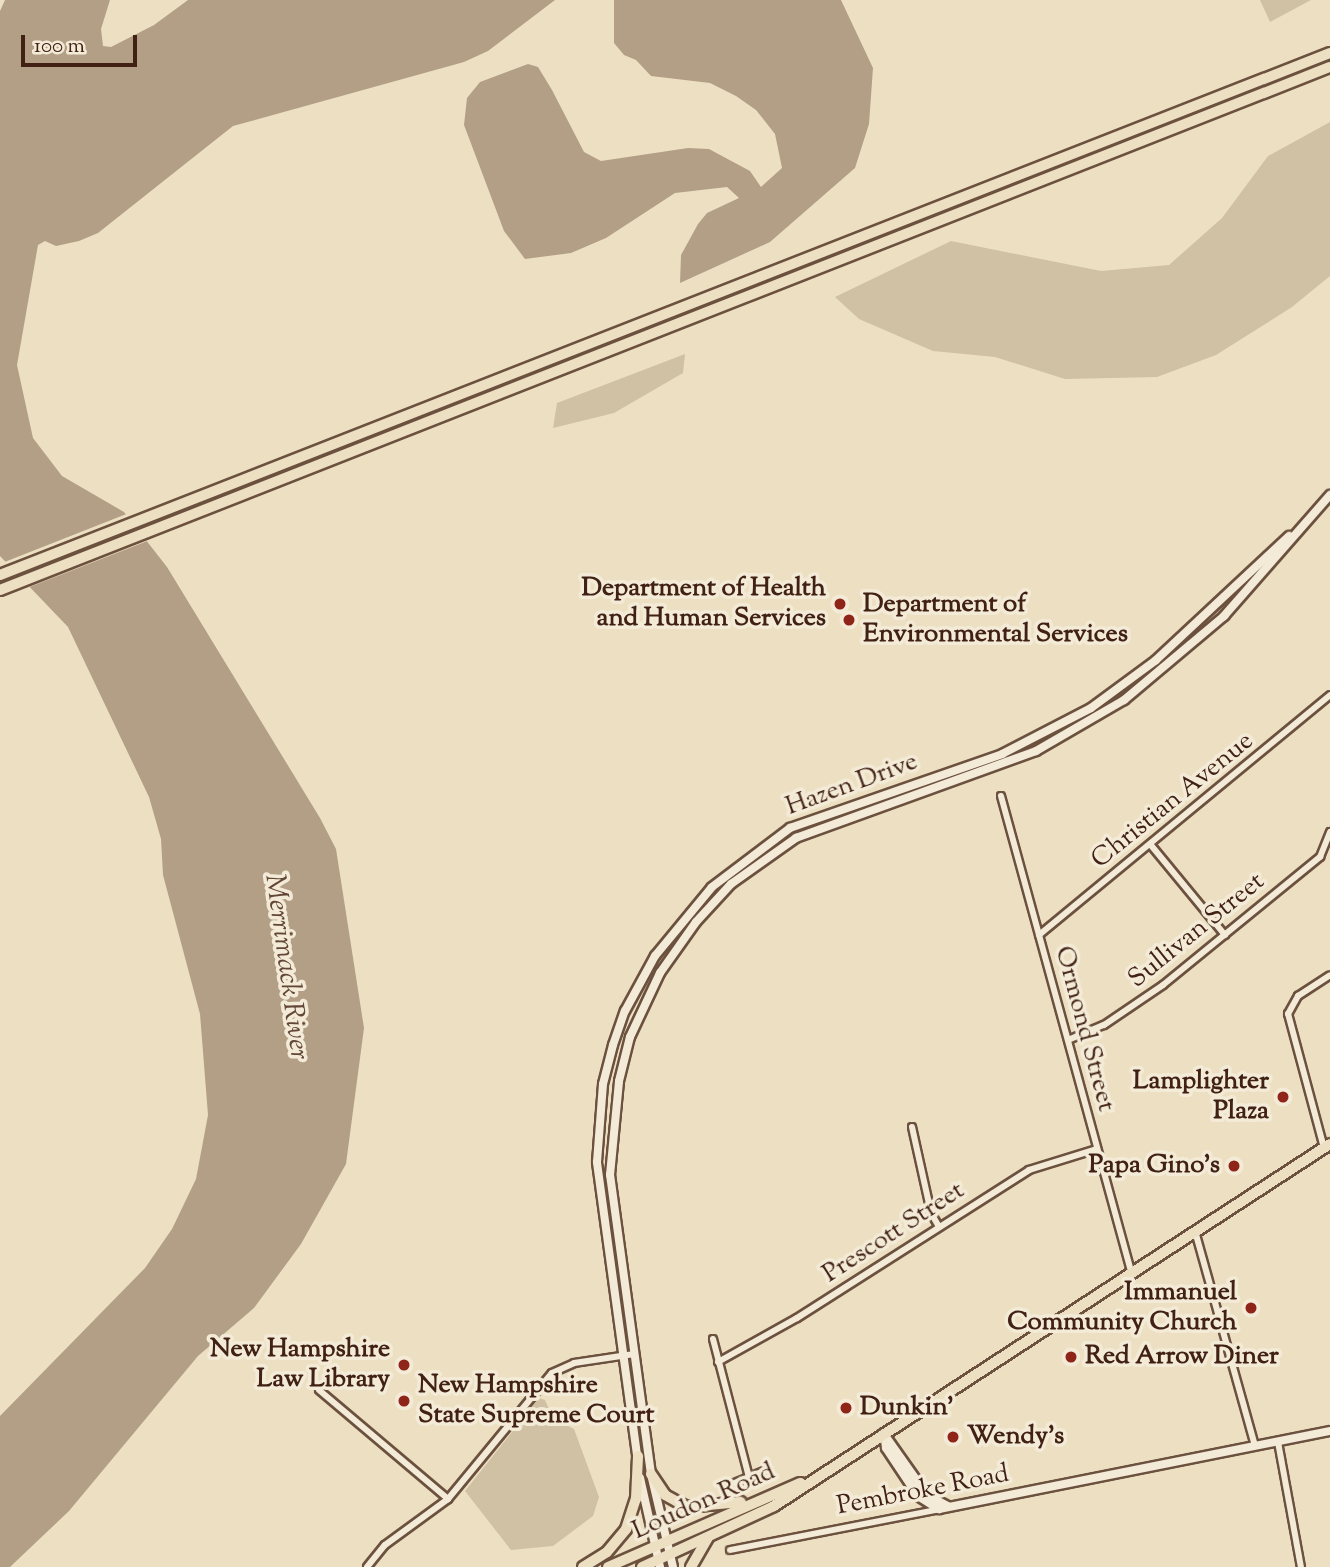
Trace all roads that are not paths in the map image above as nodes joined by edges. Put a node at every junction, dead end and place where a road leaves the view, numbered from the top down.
1 (1327, 54) edge
2 (1330, 67) edge
3 (1330, 495) edge
4 (1302, 525) junction
5 (0, 575) edge
6 (1, 590) edge
7 (1330, 695) edge
8 (1324, 701) junction
9 (1330, 709) edge
10 (1001, 796) dead end
11 (1330, 831) edge
12 (1150, 844) junction
13 (1039, 935) junction
14 (1225, 935) junction
15 (1330, 975) edge
16 (1068, 1040) junction
17 (912, 1127) dead end
18 (1327, 1146) edge
19 (1097, 1149) junction
20 (939, 1227) junction
21 (1195, 1231) junction
22 (1131, 1272) junction
23 (713, 1339) dead end
24 (634, 1354) junction
25 (622, 1356) junction
26 (718, 1363) junction
27 (319, 1390) dead end
28 (1330, 1431) edge
29 (884, 1433) junction
30 (1278, 1442) junction
31 (1255, 1446) junction
32 (638, 1456) junction
33 (765, 1471) dead end
34 (651, 1474) junction
35 (749, 1477) junction
36 (817, 1477) junction
37 (732, 1484) dead end
38 (762, 1497) junction
39 (448, 1499) junction
40 (950, 1507) junction
41 (709, 1536) junction
42 (665, 1541) junction
43 (654, 1548) junction
44 (730, 1550) dead end
45 (668, 1553) junction
46 (659, 1563) edge
47 (368, 1567) edge
48 (583, 1567) edge
49 (608, 1567) edge
50 (642, 1567) edge
51 (673, 1567) edge
52 (691, 1567) edge
53 (1301, 1567) edge

1 - 5 highway
2 - 6 highway
3 - 4 street, Hazen Drive
4 - 24 street, Hazen Drive
4 - 25 street, Hazen Drive
7 - 8 street, Christian Avenue
8 - 9 street
8 - 12 street, Christian Avenue
10 - 13 street, Ormond Street
11 - 14 street, Sullivan Street
12 - 13 street, Christian Avenue
12 - 14 street
13 - 16 street, Ormond Street
14 - 16 street, Sullivan Street
15 - 18 street
16 - 19 street, Ormond Street
17 - 20 street
18 - 21 main road, Loudon Road
19 - 20 street, Prescott Street
19 - 22 street, Ormond Street
20 - 26 street, Prescott Street
21 - 22 main road, Loudon Road
21 - 31 street
22 - 29 main road, Loudon Road
23 - 26 street
24 - 25 street
24 - 34 street, Hazen Drive
25 - 32 street, Hazen Drive
25 - 39 street
26 - 35 street
27 - 39 street
28 - 30 street, Pembroke Road
29 - 36 main road, Loudon Road
29 - 40 street
30 - 31 street, Pembroke Road
30 - 53 street
31 - 40 street, Pembroke Road
32 - 43 street, Hazen Drive
32 - 48 main road
33 - 35 street
34 - 38 main road
34 - 42 street, Hazen Drive
35 - 37 street
36 - 38 main road, Loudon Road
36 - 41 main road, Loudon Road
38 - 42 main road, Loudon Road
39 - 47 street
40 - 44 street, Pembroke Road
41 - 45 main road, Loudon Road
41 - 52 main road
42 - 43 main road, Loudon Road
42 - 45 street, Hazen Drive
43 - 46 street, Hazen Drive
43 - 49 main road, Loudon Road
45 - 46 main road, Loudon Road
45 - 51 street, Hazen Drive
46 - 50 main road, Loudon Road

